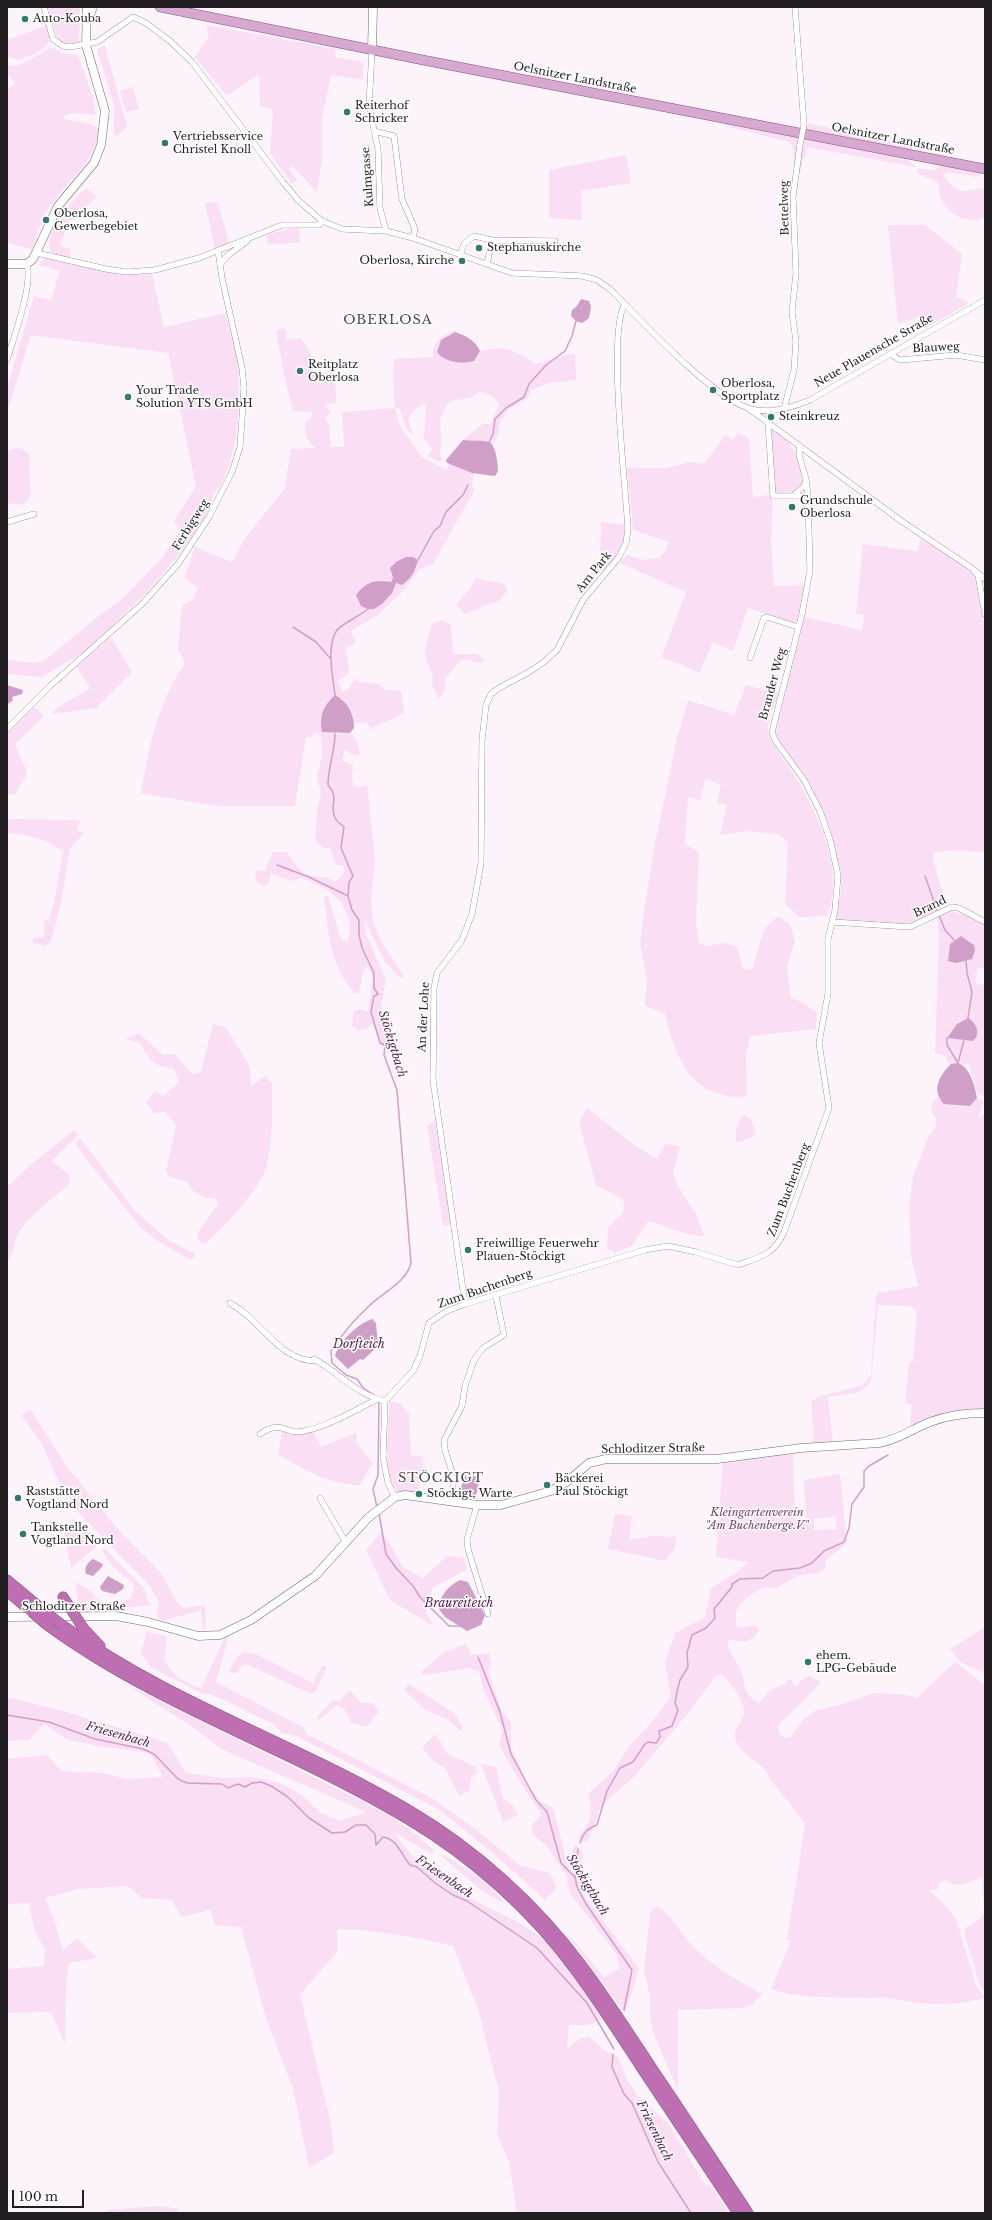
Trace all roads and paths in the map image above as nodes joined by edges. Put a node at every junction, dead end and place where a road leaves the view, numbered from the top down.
1 (44, 7) edge
2 (160, 7) edge
3 (373, 7) edge
4 (795, 7) edge
5 (88, 8) edge
6 (86, 45) junction
7 (372, 50) junction
8 (374, 131) junction
9 (985, 169) edge
10 (322, 221) junction
11 (386, 231) junction
12 (254, 236) junction
13 (413, 238) junction
14 (492, 240) junction
15 (555, 241) dead end
16 (218, 250) junction
17 (37, 253) junction
18 (460, 254) junction
19 (7, 264) edge
20 (27, 264) junction
21 (487, 264) junction
22 (220, 265) junction
23 (985, 300) edge
24 (625, 304) junction
25 (890, 354) junction
26 (7, 360) edge
27 (985, 360) edge
28 (748, 408) junction
29 (784, 409) junction
30 (770, 410) junction
31 (768, 423) junction
32 (800, 447) junction
33 (806, 479) junction
34 (794, 496) junction
35 (808, 496) junction
36 (34, 514) dead end
37 (7, 522) edge
38 (973, 568) junction
39 (985, 579) edge
40 (985, 614) edge
41 (798, 627) junction
42 (750, 658) dead end
43 (7, 729) edge
44 (482, 740) joint
45 (832, 922) junction
46 (985, 922) edge
47 (496, 1296) junction
48 (230, 1303) dead end
49 (465, 1304) junction
50 (376, 1400) junction
51 (385, 1401) junction
52 (985, 1413) edge
53 (260, 1434) dead end
54 (395, 1497) junction
55 (320, 1498) dead end
56 (453, 1501) junction
57 (477, 1505) junction
58 (345, 1541) junction
59 (7, 1580) edge
60 (7, 1592) edge
61 (63, 1596) dead end
62 (488, 1614) dead end
63 (7, 1617) edge
64 (115, 1660) junction
65 (628, 2039) junction
66 (637, 2053) junction
67 (738, 2213) edge
68 (748, 2213) edge

1 - 6 street
2 - 7 main road, Oelsnitzer Landstraße
3 - 7 street
4 - 29 street, Bettelweg, bridge
5 - 6 street
6 - 10 street, Neue Plauensche Straße
6 - 17 street
7 - 8 street, Kulmgasse
7 - 9 main road, Oelsnitzer Landstraße
8 - 11 street, Kulmgasse
8 - 13 street
10 - 11 street, Neue Plauensche Straße
10 - 12 street
11 - 13 street, Neue Plauensche Straße
12 - 16 street
12 - 22 street
13 - 18 street, Neue Plauensche Straße
14 - 15 street
14 - 18 street
14 - 21 street
16 - 17 street
16 - 22 street, Ferbigweg
17 - 20 street
18 - 21 street, Neue Plauensche Straße
19 - 20 street
20 - 26 street
21 - 24 street, Neue Plauensche Straße
22 - 43 street, Ferbigweg
23 - 25 street, Neue Plauensche Straße
24 - 28 street, Neue Plauensche Straße
24 - 44 street, Am Park
25 - 27 street, Blauweg
25 - 29 street, Neue Plauensche Straße
28 - 30 street, Neue Plauensche Straße
28 - 31 street
29 - 30 street, Neue Plauensche Straße
30 - 31 street
31 - 32 street
31 - 34 street
32 - 33 street, Brander Weg
32 - 38 street
33 - 34 street
33 - 35 street, Brander Weg
34 - 35 street
35 - 41 street, Brander Weg
36 - 37 street
38 - 39 street
38 - 40 street
41 - 42 street
41 - 45 street, Brander Weg
44 - 49 street, An der Lohe
45 - 46 street, Brand
45 - 47 street, Zum Buchenberg
47 - 49 street, Zum Buchenberg
47 - 56 street
48 - 50 street
49 - 51 street, Zum Buchenberg
50 - 51 street
50 - 53 street
51 - 54 street
52 - 57 street, Schloditzer Straße
54 - 56 street, Schloditzer Straße
54 - 58 street, Schloditzer Straße
55 - 58 street
56 - 57 street, Schloditzer Straße
57 - 62 street
58 - 63 street, Schloditzer Straße
59 - 64 highway, bridge
60 - 65 highway, bridge
61 - 64 highway, bridge
64 - 65 highway
65 - 66 highway
66 - 67 highway
66 - 68 highway

